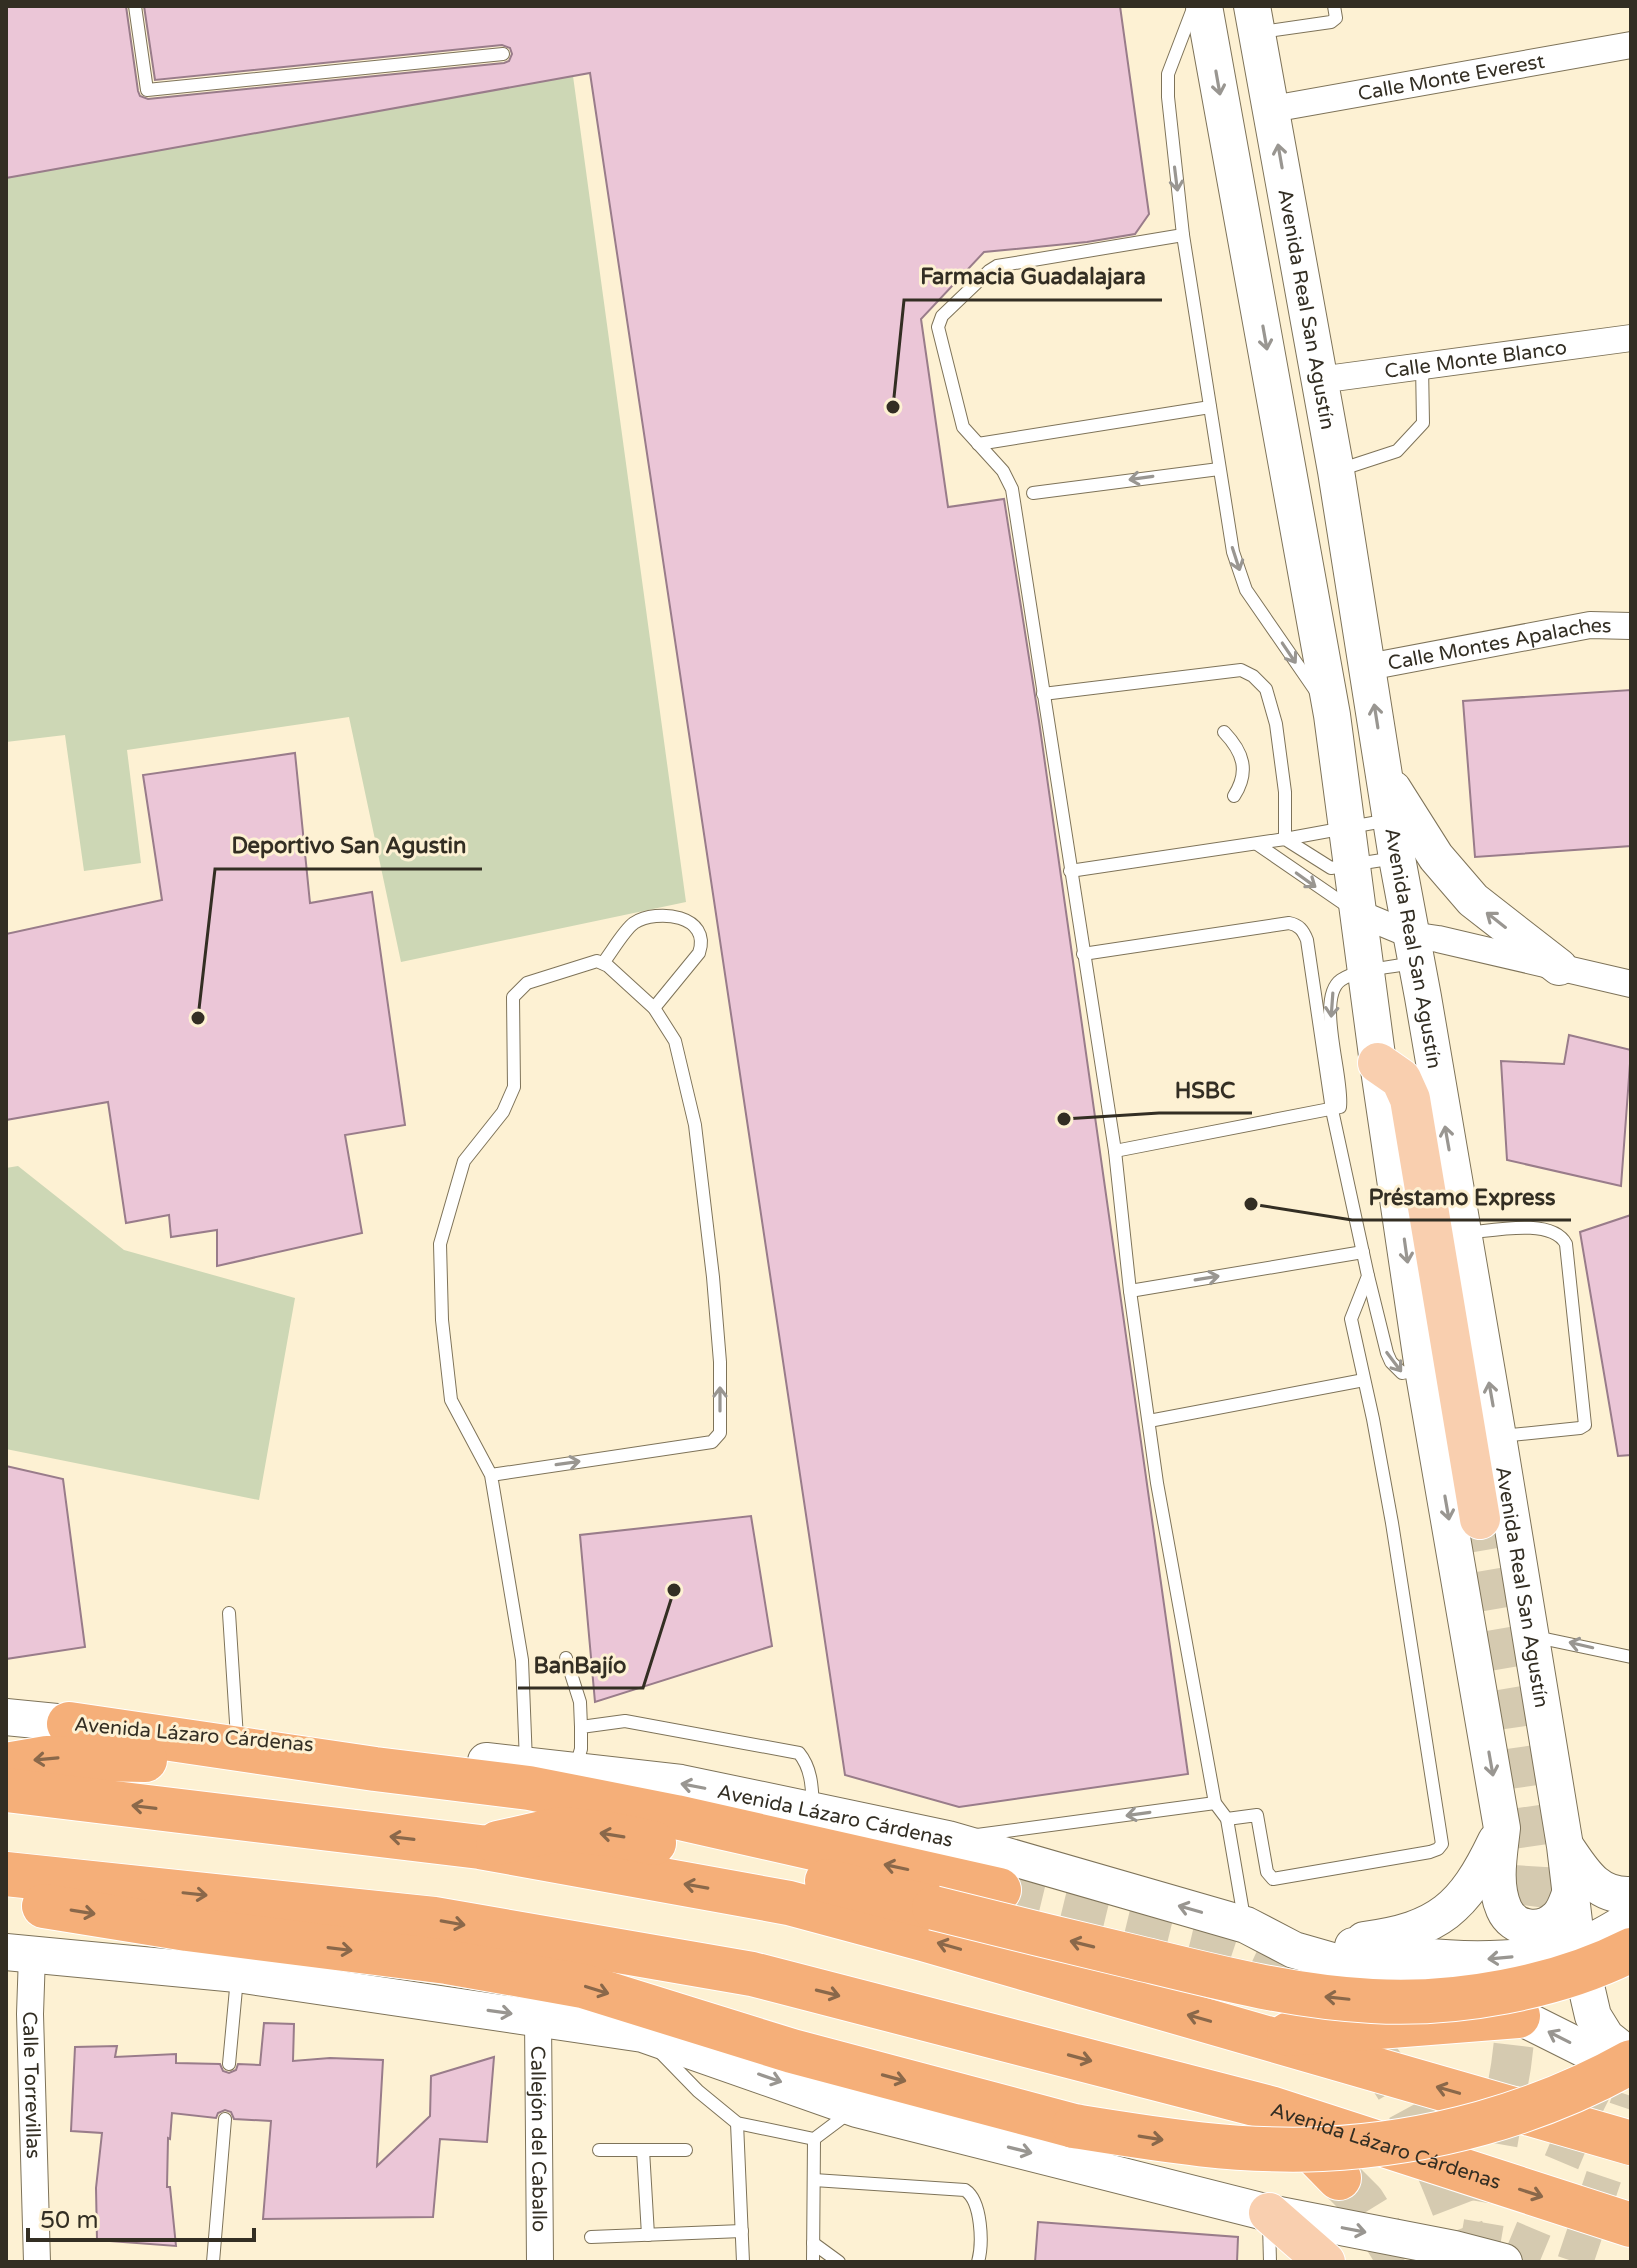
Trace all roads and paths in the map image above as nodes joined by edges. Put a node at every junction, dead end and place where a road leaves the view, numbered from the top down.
1 (135, 6) edge
2 (1194, 6) edge
3 (1204, 6) edge
4 (1334, 6) edge
5 (1255, 20) edge
6 (1631, 45) edge
7 (503, 54) dead end
8 (1272, 109) junction
9 (1183, 235) junction
10 (1631, 338) edge
11 (1422, 365) junction
12 (1319, 380) junction
13 (1210, 407) junction
14 (978, 444) junction
15 (1219, 469) junction
16 (1336, 471) junction
17 (1033, 493) dead end
18 (1631, 626) edge
19 (1368, 667) junction
20 (1043, 694) junction
21 (1332, 715) junction
22 (1224, 732) dead end
23 (1385, 776) junction
24 (1234, 796) dead end
25 (1392, 819) junction
26 (1347, 829) junction
27 (1285, 839) junction
28 (1257, 844) junction
29 (1397, 858) junction
30 (1352, 866) junction
31 (1070, 871) junction
32 (1358, 913) junction
33 (1414, 949) junction
34 (1083, 954) junction
35 (603, 963) junction
36 (1559, 967) junction
37 (1368, 971) junction
38 (1631, 984) edge
39 (654, 1008) junction
40 (1378, 1063) junction
41 (1332, 1110) junction
42 (1115, 1151) junction
43 (1463, 1233) junction
44 (1363, 1252) junction
45 (1368, 1276) junction
46 (1130, 1291) junction
47 (1423, 1369) junction
48 (1364, 1380) junction
49 (1149, 1421) junction
50 (1498, 1437) junction
51 (491, 1475) junction
52 (1480, 1519) tunnel mouth
53 (229, 1613) dead end
54 (1531, 1637) junction
55 (1631, 1657) edge
56 (566, 1658) dead end
57 (6, 1717) edge
58 (69, 1724) junction
59 (581, 1727) junction
60 (237, 1738) junction
61 (6, 1765) edge
62 (526, 1766) junction
63 (375, 1769) junction
64 (575, 1771) junction
65 (6, 1790) edge
66 (1215, 1803) junction
67 (813, 1811) junction
68 (1227, 1819) junction
69 (1502, 1828) junction
70 (948, 1839) junction
71 (1565, 1846) junction
72 (480, 1847) junction
73 (6, 1874) edge
74 (999, 1890) tunnel mouth
75 (1571, 1891) junction
76 (1631, 1895) edge
77 (6, 1900) edge
78 (1631, 1919) edge
79 (1255, 1929) junction
80 (1337, 1943) junction
81 (1577, 1947) junction
82 (1631, 1950) edge
83 (19, 1954) edge
84 (237, 1974) junction
85 (1518, 2016) junction
86 (538, 2017) junction
87 (647, 2035) junction
88 (1262, 2036) junction
89 (792, 2051) junction
90 (1631, 2062) edge
91 (229, 2064) dead end
92 (1270, 2108) junction
93 (857, 2109) junction
94 (225, 2119) dead end
95 (737, 2123) junction
96 (814, 2139) junction
97 (1631, 2143) edge
98 (599, 2150) dead end
99 (643, 2150) junction
100 (686, 2150) dead end
101 (1339, 2178) tunnel mouth
102 (814, 2180) junction
103 (1269, 2213) junction
104 (1631, 2225) edge
105 (742, 2231) junction
106 (648, 2235) junction
107 (591, 2237) dead end
108 (813, 2243) junction
109 (37, 2262) edge
110 (213, 2262) edge
111 (540, 2262) edge
112 (743, 2262) edge
113 (813, 2262) edge
114 (839, 2262) edge
115 (978, 2262) edge
116 (1270, 2262) edge
117 (1325, 2262) edge
118 (1504, 2262) edge

1 - 7 lane
2 -> 9 lane
3 -> 21 main road
4 - 5 lane
5 - 8 main road, Avenida Real San Agustín
6 - 8 street, Calle Monte Everest
12 -> 8 main road, Avenida Real San Agustín
9 - 13 lane
9 - 14 lane
10 - 11 street, Calle Monte Blanco
11 - 12 street, Calle Monte Blanco
11 - 16 lane
12 - 16 main road, Avenida Real San Agustín
13 - 14 lane
13 - 15 lane
14 - 20 lane
15 -> 17 lane
15 -> 21 lane
16 - 19 main road, Avenida Real San Agustín
18 - 19 street, Calle Montes Apalaches
23 -> 19 main road, Avenida Real San Agustín
20 - 27 lane
20 - 31 lane
21 - 26 main road
22 - 24 lane
23 - 25 main road, Avenida Real San Agustín
36 -> 23 main road
25 - 26 lane
25 - 29 main road, Avenida Real San Agustín
26 - 27 lane
26 - 30 main road
27 - 28 lane
27 - 30 lane
28 - 31 lane
28 -> 32 lane
29 - 30 lane
29 - 33 main road, Avenida Real San Agustín
30 - 32 main road
31 - 34 lane
32 - 33 street
32 - 37 main road
33 - 36 street
33 - 37 lane
43 -> 33 main road, Avenida Real San Agustín
34 - 41 lane
34 - 42 lane
35 - 39 lane
35 - 39 lane
35 - 51 lane
36 - 38 street
37 - 40 main road
37 -> 41 lane
51 -> 39 lane
40 -> 47 main road
40 - 52 main road
41 - 42 lane
41 - 44 lane
42 - 46 lane
50 -> 43 main road, Avenida Real San Agustín
43 - 50 lane
44 - 45 lane
46 -> 44 lane
45 -> 47 lane
45 - 48 lane
46 - 49 lane
47 -> 69 main road
48 - 49 lane
48 - 68 lane
49 - 66 lane
50 - 54 main road, Avenida Real San Agustín
51 - 62 lane
53 - 60 lane
55 -> 54 lane
54 - 71 main road, Avenida Real San Agustín
56 - 59 lane
57 - 58 main road, Avenida Lázaro Cárdenas
58 - 60 main road, Avenida Lázaro Cárdenas
58 - 63 highway
59 - 64 lane
59 - 67 lane
60 - 62 main road, Avenida Lázaro Cárdenas
63 -> 61 highway
62 - 64 main road, Avenida Lázaro Cárdenas
74 -> 63 highway
67 -> 64 main road, Avenida Lázaro Cárdenas
72 -> 65 highway
66 - 68 lane
66 -> 70 lane
67 - 70 main road, Avenida Lázaro Cárdenas
68 - 79 lane
69 - 75 main road
69 - 80 main road
79 -> 70 main road, Avenida Lázaro Cárdenas
71 - 75 main road, Avenida Real San Agustín
71 - 76 main road
82 -> 72 highway, bridge
88 -> 72 highway
73 -> 92 highway, Avenida Lázaro Cárdenas
75 - 81 main road, Avenida Real San Agustín
77 -> 89 highway
78 - 81 main road
79 - 80 main road
79 - 85 main road, Avenida Lázaro Cárdenas
81 -> 80 main road
81 - 90 main road, Avenida Real San Agustín
83 - 84 main road
83 - 109 street, Calle Torrevillas
84 -> 86 main road
84 - 91 lane
85 - 88 highway
90 -> 85 main road, Avenida Lázaro Cárdenas
86 - 87 main road
86 - 111 street, Callejón del Caballo
87 - 89 highway
87 -> 93 main road
87 - 95 lane
97 -> 88 highway
89 -> 90 highway, bridge
92 - 101 highway
92 -> 104 highway, Avenida Lázaro Cárdenas
93 - 96 lane
93 -> 103 main road
94 - 110 lane
95 - 96 lane
95 - 105 lane
96 - 102 lane
98 - 99 lane
99 - 100 lane
99 - 106 lane
102 - 108 lane
102 - 115 lane
103 - 116 lane
103 - 117 main road
103 -> 118 main road
105 - 106 lane
105 - 112 lane
106 - 107 lane
108 - 113 lane
108 - 114 lane

